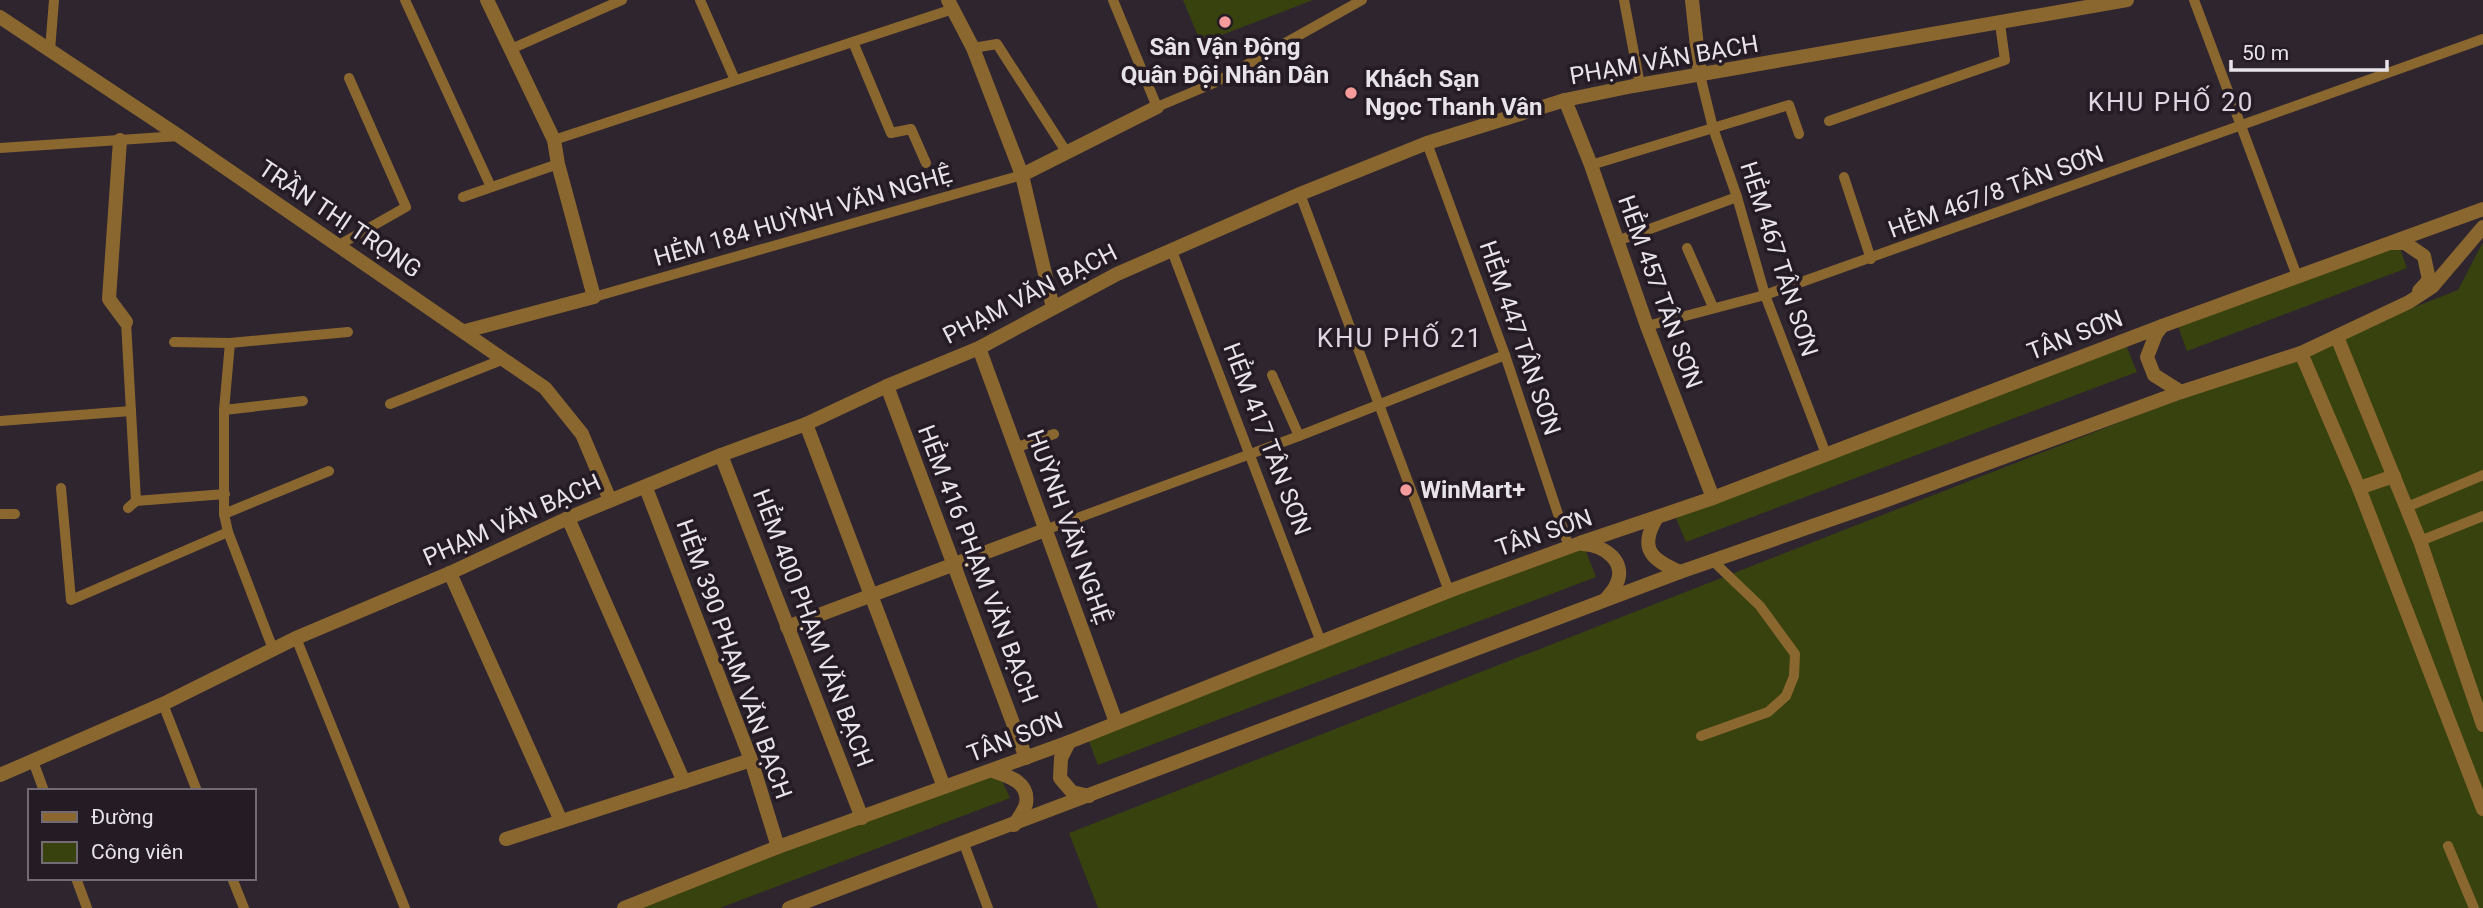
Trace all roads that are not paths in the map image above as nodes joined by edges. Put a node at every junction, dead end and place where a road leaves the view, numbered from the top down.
1 (54, 0) edge
2 (405, 0) edge
3 (487, 0) edge
4 (622, 0) edge
5 (700, 0) edge
6 (1113, 0) edge
7 (1362, 0) edge
8 (1624, 0) edge
9 (1692, 0) edge
10 (2127, 0) edge
11 (2194, 0) edge
12 (950, 4) edge
13 (0, 17) edge
14 (2000, 24) junction
15 (2483, 39) edge
16 (853, 42) junction
17 (973, 47) junction
18 (511, 49) junction
19 (50, 50) junction
20 (1700, 75) junction
21 (349, 78) dead end
22 (735, 80) junction
23 (1640, 85) junction
24 (1565, 100) junction
25 (1157, 107) junction
26 (1829, 121) dead end
27 (2240, 127) junction
28 (1713, 128) junction
29 (1799, 134) dead end
30 (179, 136) junction
31 (120, 140) junction
32 (555, 140) junction
33 (1427, 144) junction
34 (0, 148) edge
35 (1067, 153) junction
36 (926, 163) dead end
37 (558, 164) junction
38 (1591, 165) junction
39 (1022, 175) junction
40 (1844, 177) dead end
41 (491, 187) junction
42 (1300, 194) junction
43 (463, 197) dead end
44 (1737, 197) junction
45 (2483, 209) edge
46 (2483, 227) edge
47 (1617, 241) junction
48 (2389, 243) junction
49 (339, 245) junction
50 (1687, 248) dead end
51 (1172, 251) junction
52 (1871, 259) junction
53 (2297, 276) junction
54 (1765, 295) junction
55 (594, 297) junction
56 (2409, 302) junction
57 (1713, 307) junction
58 (1053, 308) junction
59 (126, 322) joint
60 (1647, 326) junction
61 (2162, 326) junction
62 (465, 331) junction
63 (348, 332) dead end
64 (2337, 337) junction
65 (174, 342) dead end
66 (230, 343) junction
67 (979, 348) junction
68 (2301, 352) junction
69 (1505, 355) junction
70 (504, 359) junction
71 (1272, 375) dead end
72 (887, 386) junction
73 (2181, 392) junction
74 (303, 401) dead end
75 (390, 404) dead end
76 (1380, 404) junction
77 (224, 410) junction
78 (131, 411) junction
79 (0, 421) edge
80 (806, 424) junction
81 (1054, 434) dead end
82 (1299, 436) junction
83 (1015, 448) junction
84 (1251, 454) junction
85 (1826, 454) junction
86 (721, 455) junction
87 (329, 471) dead end
88 (2394, 475) junction
89 (2483, 475) edge
90 (61, 488) dead end
91 (646, 488) junction
92 (2359, 488) junction
93 (225, 494) junction
94 (1713, 498) junction
95 (610, 500) junction
96 (2407, 507) junction
97 (0, 514) edge
98 (15, 514) dead end
99 (224, 514) junction
100 (2483, 516) edge
101 (568, 518) junction
102 (1656, 519) junction
103 (1045, 530) junction
104 (228, 532) junction
105 (2420, 541) junction
106 (1574, 545) junction
107 (1713, 561) junction
108 (954, 563) junction
109 (1680, 572) junction
110 (450, 573) junction
111 (1449, 591) junction
112 (872, 595) junction
113 (1605, 600) junction
114 (787, 627) junction
115 (296, 638) junction
116 (1321, 642) junction
117 (273, 649) junction
118 (163, 704) junction
119 (1116, 722) junction
120 (2483, 725) edge
121 (1701, 736) dead end
122 (1069, 742) junction
123 (1026, 758) junction
124 (751, 760) junction
125 (33, 761) junction
126 (993, 771) junction
127 (0, 775) edge
128 (684, 782) junction
129 (944, 787) junction
130 (43, 789) edge
131 (196, 789) edge
132 (1089, 796) junction
133 (2483, 809) edge
134 (862, 818) junction
135 (561, 821) junction
136 (1014, 825) junction
137 (506, 839) dead end
138 (964, 844) junction
139 (2448, 846) dead end
140 (778, 847) junction
141 (77, 880) edge
142 (233, 880) edge
143 (627, 907) edge
144 (87, 908) edge
145 (244, 908) edge
146 (405, 908) edge
147 (789, 908) edge
148 (988, 908) edge
149 (2473, 908) edge

1 - 19 lane
2 - 41 lane
3 - 18 street
4 - 18 lane
5 - 22 lane
6 - 25 lane
7 - 25 lane
8 - 23 lane
9 - 20 street
10 - 14 street, PHẠM VĂN BẠCH
11 - 27 lane
12 - 16 lane
12 - 17 street
13 - 19 street, TRẦN THỊ TRỌNG
14 - 20 street, PHẠM VĂN BẠCH
14 - 26 lane
15 - 27 lane, HẺM 467/8 TÂN SƠN
16 - 22 lane
16 - 36 lane
17 - 35 lane
17 - 39 street
18 - 32 street
19 - 30 street, TRẦN THỊ TRỌNG
20 - 23 street, PHẠM VĂN BẠCH
20 - 28 lane, HẺM 467 TÂN SƠN
21 - 49 lane
22 - 32 lane
23 - 24 street, PHẠM VĂN BẠCH
24 - 33 street, PHẠM VĂN BẠCH
24 - 38 street, HẺM 457 TÂN SƠN
25 - 35 street
27 - 52 lane, HẺM 467/8 TÂN SƠN
27 - 53 lane
28 - 29 lane
28 - 38 lane
28 - 44 lane, HẺM 467 TÂN SƠN
30 - 31 lane
30 - 49 street, TRẦN THỊ TRỌNG
31 - 34 lane
31 - 59 street
32 - 37 street
33 - 42 street, PHẠM VĂN BẠCH
33 - 69 lane, HẺM 447 TÂN SƠN
35 - 39 street
37 - 41 lane
37 - 55 street
38 - 47 street, HẺM 457 TÂN SƠN
39 - 55 lane, HẺM 184 HUỲNH VĂN NGHỆ
39 - 58 street
40 - 52 lane
41 - 43 lane
42 - 51 street, PHẠM VĂN BẠCH
42 - 76 lane
44 - 47 lane
44 - 54 lane, HẺM 467 TÂN SƠN
45 - 48 street, TÂN SƠN
46 - 56 street
47 - 60 street, HẺM 457 TÂN SƠN
48 - 53 street, TÂN SƠN
48 - 56 street
49 - 62 street, TRẦN THỊ TRỌNG
50 - 57 lane
51 - 58 street, PHẠM VĂN BẠCH
51 - 84 lane, HẺM 417 TÂN SƠN
52 - 54 lane, HẺM 467/8 TÂN SƠN
53 - 61 street, TÂN SƠN
54 - 57 lane, HẺM 467/8 TÂN SƠN
54 - 85 lane, HẺM 467 TÂN SƠN
55 - 62 street
56 - 64 street
57 - 60 lane, HẺM 467/8 TÂN SƠN
58 - 67 street, PHẠM VĂN BẠCH
59 - 78 lane
60 - 94 street, HẺM 457 TÂN SƠN
61 - 73 street
61 - 85 street, TÂN SƠN
62 - 70 street, TRẦN THỊ TRỌNG
63 - 66 lane
64 - 68 street
64 - 88 street
65 - 66 lane
66 - 77 lane
67 - 72 street, PHẠM VĂN BẠCH
67 - 83 street, HUỲNH VĂN NGHỆ
68 - 73 street
68 - 92 street
69 - 76 lane
69 - 106 lane, HẺM 447 TÂN SƠN
70 - 75 lane
70 - 95 street, TRẦN THỊ TRỌNG
71 - 82 lane
72 - 80 street, PHẠM VĂN BẠCH
72 - 108 street, HẺM 416 PHẠM VĂN BẠCH
73 - 107 street
74 - 77 lane
76 - 82 lane
76 - 111 lane
77 - 93 lane
78 - 79 lane
78 - 93 lane
80 - 86 street, PHẠM VĂN BẠCH
80 - 112 street
81 - 83 lane
82 - 84 lane
83 - 103 street, HUỲNH VĂN NGHỆ
84 - 103 lane
84 - 116 lane, HẺM 417 TÂN SƠN
85 - 94 street, TÂN SƠN
86 - 91 street, PHẠM VĂN BẠCH
86 - 114 street, HẺM 400 PHẠM VĂN BẠCH
87 - 99 lane
88 - 92 street
88 - 96 street
89 - 96 lane
90 - 104 lane
91 - 95 street, PHẠM VĂN BẠCH
91 - 124 street, HẺM 390 PHẠM VĂN BẠCH
92 - 133 street
93 - 99 lane
94 - 102 street, TÂN SƠN
95 - 101 street, PHẠM VĂN BẠCH
96 - 105 street
97 - 98 lane
99 - 104 lane
100 - 105 lane
101 - 110 street, PHẠM VĂN BẠCH
101 - 128 street
102 - 106 street, TÂN SƠN
102 - 109 street
103 - 108 street
103 - 119 street, HUỲNH VĂN NGHỆ
104 - 117 lane
105 - 120 street
106 - 111 street, TÂN SƠN
106 - 113 street
107 - 109 street
107 - 121 lane
108 - 112 street
108 - 123 street, HẺM 416 PHẠM VĂN BẠCH
109 - 113 street
110 - 115 street, PHẠM VĂN BẠCH
110 - 135 street
111 - 116 street, TÂN SƠN
112 - 114 street
112 - 129 street
113 - 132 street
114 - 134 street, HẺM 400 PHẠM VĂN BẠCH
115 - 117 street, PHẠM VĂN BẠCH
115 - 146 lane
116 - 119 street, TÂN SƠN
117 - 118 street, PHẠM VĂN BẠCH
118 - 125 street, PHẠM VĂN BẠCH
118 - 131 lane
119 - 122 street, TÂN SƠN
122 - 123 street, TÂN SƠN
122 - 132 street
123 - 126 street, TÂN SƠN
124 - 128 street
124 - 140 street, HẺM 390 PHẠM VĂN BẠCH
125 - 127 street, PHẠM VĂN BẠCH
125 - 130 lane
126 - 129 street, TÂN SƠN
126 - 136 street
128 - 135 street
129 - 134 street, TÂN SƠN
132 - 136 street
134 - 140 street, TÂN SƠN
135 - 137 street
136 - 138 street
138 - 147 street
138 - 148 lane
139 - 149 lane
140 - 143 street, TÂN SƠN
141 - 144 lane
142 - 145 lane

